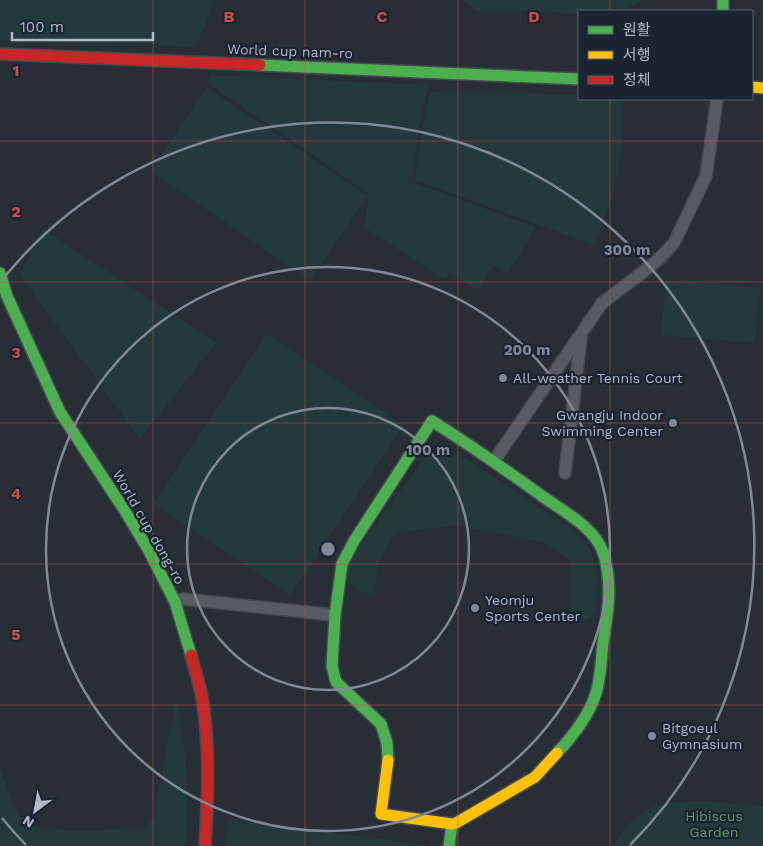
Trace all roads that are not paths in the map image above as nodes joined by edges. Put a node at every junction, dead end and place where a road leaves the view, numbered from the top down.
1 (0, 54) edge
2 (578, 79) edge
3 (717, 100) edge
4 (0, 272) edge
5 (582, 336) junction
6 (494, 461) junction
7 (565, 473) dead end
8 (175, 602) junction
9 (335, 615) junction
10 (452, 824) junction
11 (205, 846) edge
12 (449, 846) edge

1 - 2 street, World cup nam-ro
3 - 5 street
4 - 8 street, World cup dong-ro
5 - 6 street
5 - 7 street
6 - 9 street
6 - 10 street
8 - 9 street
8 - 11 street, World cup dong-ro
9 - 10 street
10 - 12 street

